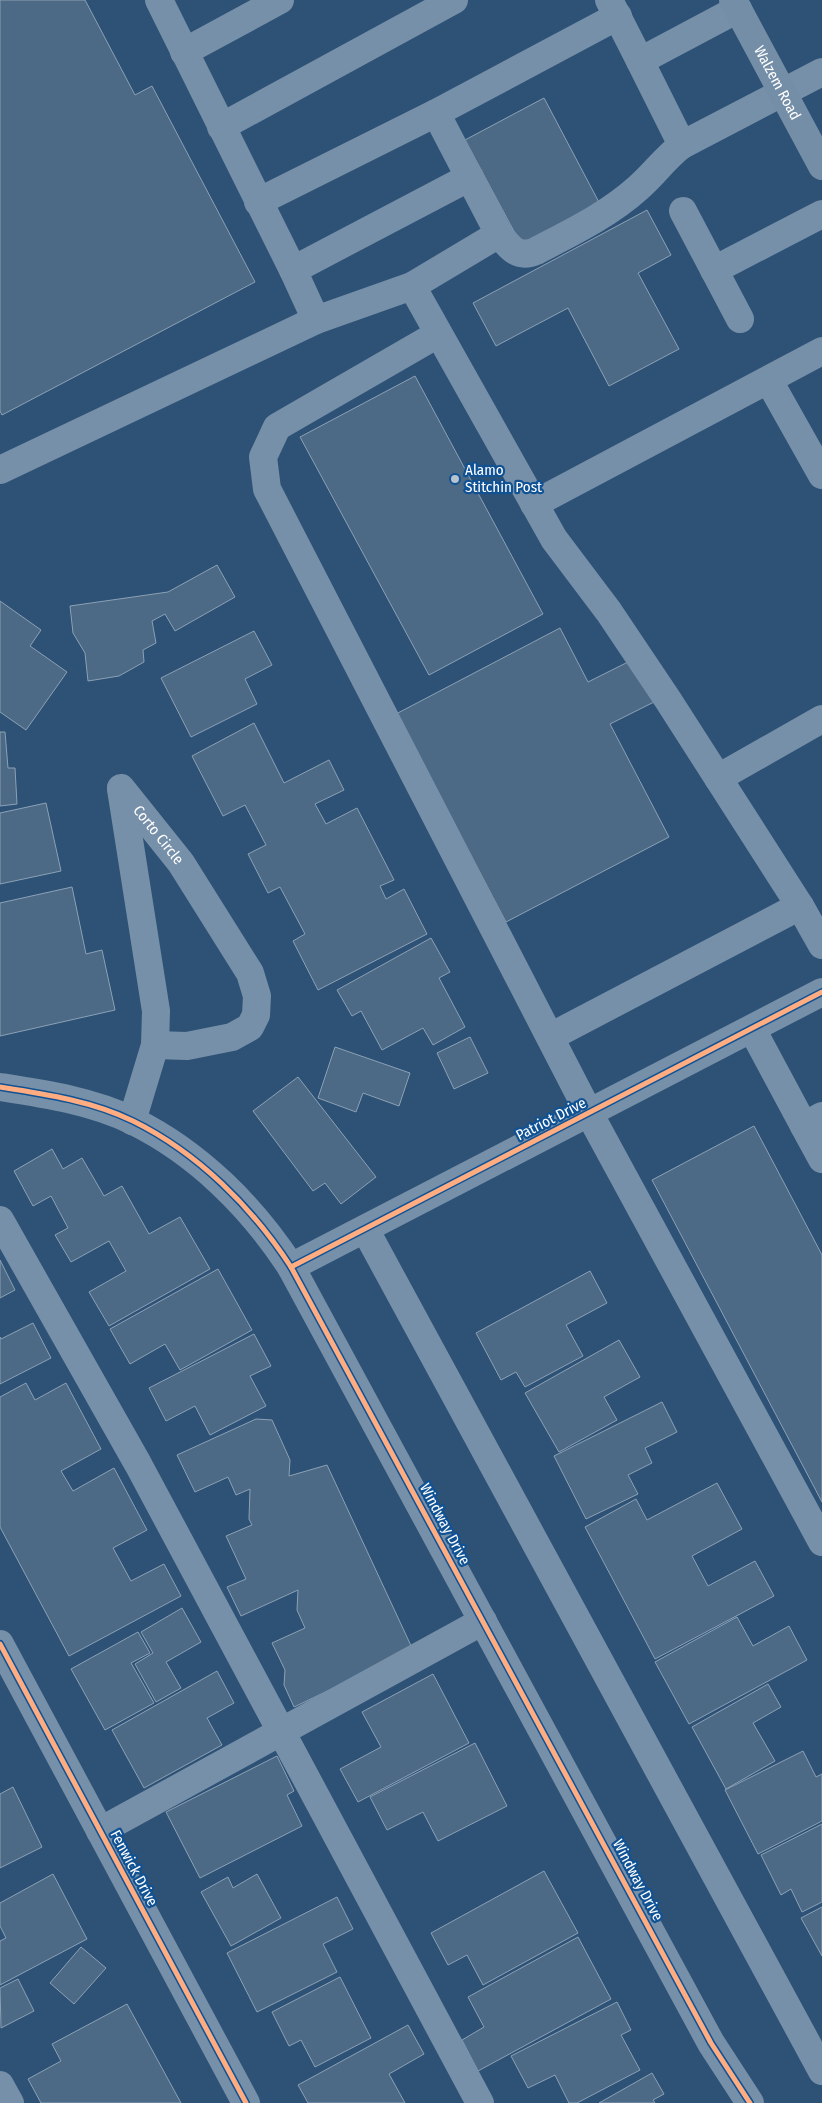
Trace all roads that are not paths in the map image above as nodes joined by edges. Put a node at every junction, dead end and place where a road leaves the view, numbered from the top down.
1 (159, 0) edge
2 (280, 0) edge
3 (454, 0) edge
4 (735, 4) edge
5 (613, 8) edge
6 (184, 52) junction
7 (640, 61) junction
8 (822, 72) edge
9 (783, 92) junction
10 (436, 113) junction
11 (221, 127) junction
12 (682, 145) junction
13 (822, 166) edge
14 (470, 177) junction
15 (258, 202) junction
16 (684, 211) dead end
17 (822, 214) edge
18 (499, 234) junction
19 (293, 270) junction
20 (714, 270) junction
21 (412, 286) junction
22 (740, 319) dead end
23 (316, 320) junction
24 (438, 334) junction
25 (822, 351) edge
26 (769, 381) junction
27 (0, 470) edge
28 (822, 476) edge
29 (534, 504) junction
30 (822, 719) edge
31 (718, 778) junction
32 (800, 906) junction
33 (822, 945) edge
34 (822, 992) edge
35 (752, 1028) junction
36 (550, 1037) junction
37 (155, 1045) junction
38 (0, 1087) edge
39 (589, 1113) junction
40 (132, 1121) junction
41 (813, 1121) edge
42 (822, 1159) edge
43 (0, 1220) edge
44 (365, 1229) junction
45 (291, 1267) junction
46 (822, 1542) edge
47 (483, 1622) junction
48 (0, 1644) edge
49 (281, 1733) junction
50 (100, 1831) junction
51 (822, 2071) edge
52 (0, 2085) edge
53 (10, 2103) edge
54 (246, 2103) edge
55 (480, 2103) edge
56 (750, 2103) edge

1 - 6 street
2 - 6 street
3 - 11 street
4 - 7 street
4 - 9 main road, Walzem Road
5 - 7 street
5 - 10 street
6 - 11 street
7 - 12 street
8 - 9 street
9 - 12 street
9 - 13 main road, Walzem Road
10 - 14 street
10 - 15 street
11 - 15 street
12 - 18 street
14 - 18 street
14 - 19 street
15 - 19 street
16 - 20 street
17 - 20 street
18 - 21 street
19 - 23 street
20 - 22 street
21 - 23 street
21 - 24 street
23 - 27 street
24 - 29 street
24 - 36 street
25 - 26 street
26 - 28 street
26 - 29 street
29 - 31 street
30 - 31 street
31 - 32 street
32 - 33 street
32 - 36 street
34 - 35 street, Patriot Drive
35 - 39 street, Patriot Drive
35 - 41 street
36 - 39 street
37 - 37 street, Corto Circle
37 - 40 street, Corto Circle
38 - 40 street, Windway Drive
39 - 44 street, Patriot Drive
39 - 46 street
40 - 45 street, Windway Drive
41 - 42 street
43 - 49 street
44 - 45 street, Patriot Drive
44 - 51 street
45 - 47 street, Windway Drive
47 - 49 street
47 - 56 street, Windway Drive
48 - 50 street, Fenwick Drive
49 - 50 street
49 - 55 street
50 - 54 street, Fenwick Drive
52 - 53 street

